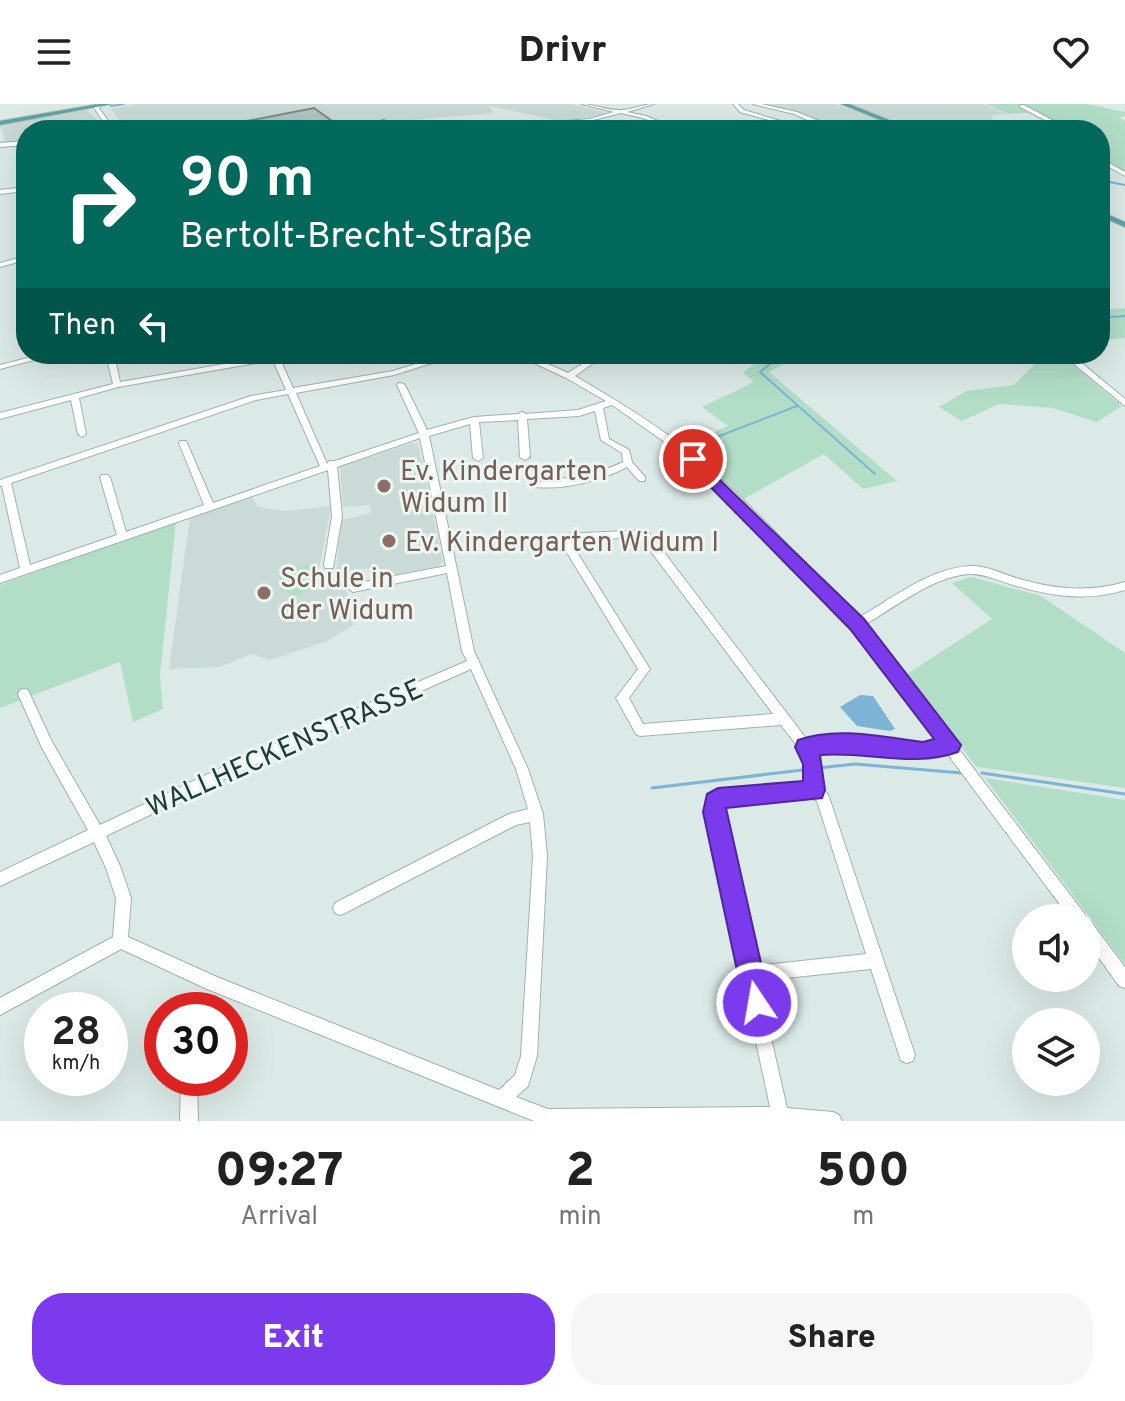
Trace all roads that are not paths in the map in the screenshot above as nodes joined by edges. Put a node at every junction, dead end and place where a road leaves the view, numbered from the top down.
1 (16, 104) edge
2 (109, 104) edge
3 (583, 104) edge
4 (652, 104) edge
5 (735, 104) edge
6 (755, 104) edge
7 (844, 104) edge
8 (1030, 104) edge
9 (99, 105) edge
10 (0, 106) edge
11 (620, 112) junction
12 (16, 120) edge
13 (589, 120) edge
14 (645, 120) edge
15 (774, 120) edge
16 (811, 120) edge
17 (885, 120) edge
18 (1049, 120) edge
19 (112, 364) edge
20 (231, 364) edge
21 (277, 364) edge
22 (423, 364) edge
23 (542, 364) edge
24 (587, 364) edge
25 (1078, 364) edge
26 (569, 376) junction
27 (117, 385) junction
28 (401, 385) dead end
29 (288, 390) junction
30 (74, 396) junction
31 (613, 402) junction
32 (1125, 403) edge
33 (599, 409) junction
34 (522, 415) junction
35 (0, 416) edge
36 (474, 420) junction
37 (82, 434) dead end
38 (424, 434) junction
39 (183, 443) dead end
40 (525, 457) dead end
41 (478, 458) dead end
42 (628, 463) junction
43 (328, 465) junction
44 (105, 477) dead end
45 (642, 479) dead end
46 (3, 482) edge
47 (539, 485) dead end
48 (209, 505) junction
49 (122, 535) junction
50 (329, 565) dead end
51 (449, 569) junction
52 (26, 570) junction
53 (0, 579) edge
54 (1125, 586) edge
55 (353, 588) dead end
56 (857, 624) junction
57 (473, 663) junction
58 (24, 694) dead end
59 (784, 719) junction
60 (950, 745) junction
61 (805, 747) junction
62 (814, 776) junction
63 (536, 814) junction
64 (95, 833) junction
65 (0, 879) edge
66 (1069, 904) edge
67 (340, 908) dead end
68 (120, 941) junction
69 (1100, 946) edge
70 (877, 961) junction
71 (751, 974) junction
72 (1125, 980) edge
73 (0, 1007) edge
74 (907, 1055) dead end
75 (189, 1096) edge
76 (503, 1097) junction
77 (783, 1118) edge
78 (546, 1119) edge
79 (189, 1121) edge
80 (833, 1121) edge

1 - 10 street
2 - 9 main road
3 - 11 street
4 - 11 street
5 - 15 street
6 - 16 street
7 - 17 main road
8 - 18 street
9 - 12 main road
11 - 13 street
11 - 14 street
19 - 27 street
20 - 27 street
21 - 29 street
22 - 29 street
23 - 26 street
24 - 26 street
25 - 32 street
26 - 31 street
27 - 30 street
28 - 38 street
29 - 43 street
29 - 46 street
30 - 35 street
30 - 37 street
31 - 33 street
31 - 56 street
33 - 34 street
33 - 42 street
34 - 36 street
34 - 40 street
36 - 38 street
36 - 41 street
38 - 43 street
38 - 51 street
39 - 48 street
42 - 45 street
42 - 47 street
43 - 48 street
43 - 50 street
44 - 49 street
46 - 52 street
48 - 49 street
49 - 52 street
51 - 55 street
51 - 57 street
52 - 53 street
54 - 56 street
56 - 60 street
57 - 63 street
57 - 64 street, WALLHECKENSTRASSE
58 - 64 street
59 - 59 street
59 - 61 street
60 - 61 street
60 - 66 street
61 - 62 street
62 - 70 street
62 - 71 street
63 - 67 street
63 - 76 street
64 - 65 street, WALLHECKENSTRASSE
64 - 68 street
68 - 73 street
68 - 76 street
69 - 72 street
70 - 71 street
70 - 74 street
71 - 77 street
75 - 79 street
76 - 78 street
77 - 78 street
77 - 80 street

